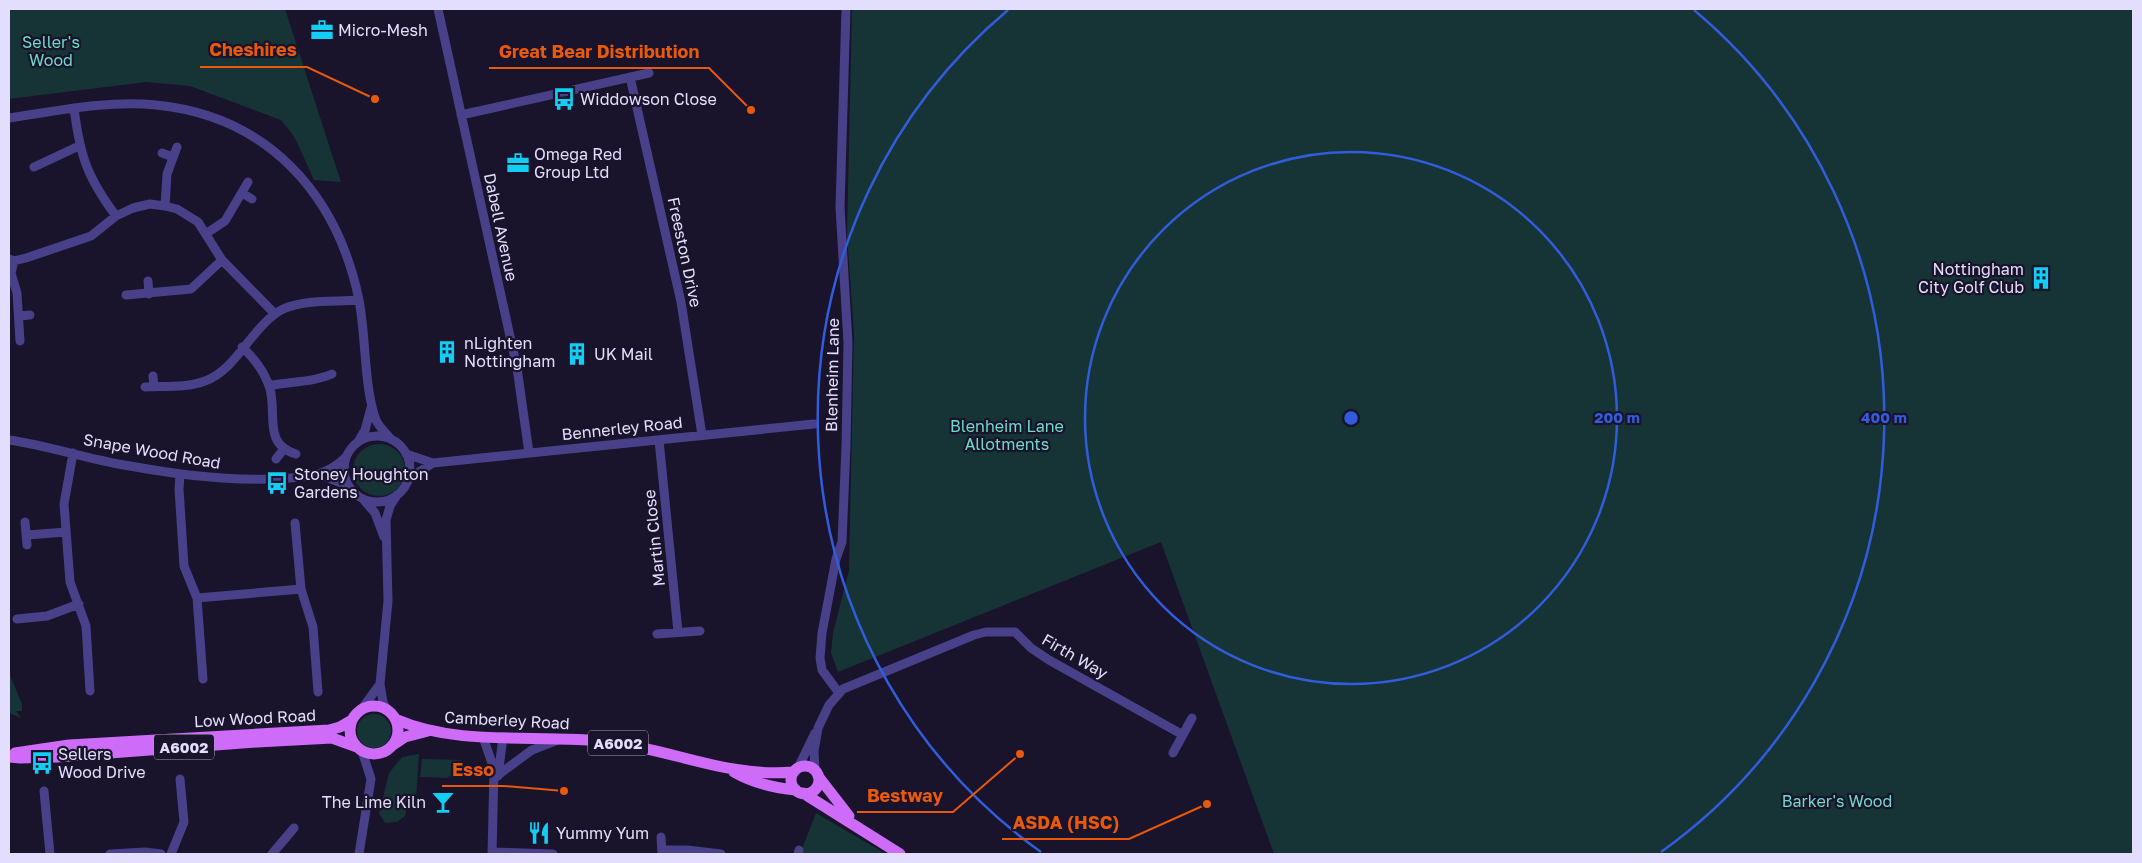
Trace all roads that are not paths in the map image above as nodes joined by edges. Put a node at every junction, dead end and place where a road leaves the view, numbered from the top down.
1 (438, 9) edge
2 (846, 9) edge
3 (649, 73) dead end
4 (630, 77) junction
5 (74, 108) junction
6 (461, 115) junction
7 (9, 118) edge
8 (79, 146) junction
9 (177, 147) dead end
10 (162, 153) dead end
11 (173, 157) junction
12 (34, 167) dead end
13 (248, 182) dead end
14 (242, 193) junction
15 (252, 199) dead end
16 (166, 206) junction
17 (116, 216) junction
18 (206, 233) junction
19 (11, 260) edge
20 (222, 260) junction
21 (148, 281) dead end
22 (149, 294) junction
23 (126, 295) dead end
24 (359, 300) junction
25 (275, 314) junction
26 (30, 315) dead end
27 (19, 316) junction
28 (20, 342) dead end
29 (242, 347) junction
30 (153, 376) dead end
31 (326, 380) dead end
32 (269, 386) junction
33 (372, 405) junction
34 (814, 424) dead end
35 (702, 435) junction
36 (390, 438) junction
37 (9, 440) edge
38 (659, 440) junction
39 (357, 442) junction
40 (283, 450) junction
41 (73, 453) junction
42 (529, 453) junction
43 (296, 454) dead end
44 (406, 454) junction
45 (346, 457) junction
46 (276, 459) dead end
47 (433, 463) junction
48 (180, 475) junction
49 (321, 475) junction
50 (408, 479) junction
51 (348, 486) junction
52 (397, 495) junction
53 (363, 499) junction
54 (25, 522) dead end
55 (295, 523) dead end
56 (66, 532) junction
57 (386, 542) junction
58 (301, 589) junction
59 (197, 598) junction
60 (78, 604) junction
61 (17, 619) dead end
62 (700, 630) dead end
63 (678, 632) junction
64 (657, 634) dead end
65 (203, 679) dead end
66 (380, 684) junction
67 (90, 691) dead end
68 (318, 692) dead end
69 (839, 693) junction
70 (361, 710) junction
71 (391, 714) junction
72 (1192, 718) dead end
73 (352, 720) junction
74 (818, 728) junction
75 (428, 732) junction
76 (1183, 734) junction
77 (483, 737) junction
78 (503, 737) junction
79 (563, 738) junction
80 (393, 745) junction
81 (360, 749) junction
82 (1173, 753) dead end
83 (9, 755) edge
84 (730, 770) junction
85 (796, 770) junction
86 (816, 773) junction
87 (498, 775) junction
88 (180, 779) dead end
89 (192, 790) dead end
90 (44, 791) dead end
91 (181, 791) junction
92 (799, 792) junction
93 (495, 796) junction
94 (294, 828) dead end
95 (863, 830) junction
96 (661, 837) dead end
97 (662, 852) edge
98 (492, 853) edge
99 (50, 854) edge
100 (110, 854) edge
101 (162, 854) edge
102 (171, 854) edge
103 (272, 854) edge
104 (359, 854) edge
105 (537, 854) edge
106 (553, 854) edge
107 (721, 854) edge
108 (900, 854) edge

1 - 6 street, Dabell Avenue
2 - 69 street, Blenheim Lane
3 - 4 street
4 - 6 street
4 - 35 street, Freeston Drive
5 - 7 street
5 - 8 street
5 - 24 street
6 - 42 street, Dabell Avenue
8 - 12 street
8 - 17 street
9 - 11 street
10 - 11 street
11 - 16 street
13 - 14 street
14 - 15 street
14 - 18 street
16 - 17 street
16 - 18 street
17 - 19 street
18 - 20 street
19 - 27 street
20 - 22 street
20 - 25 street
21 - 22 street
22 - 23 street
24 - 25 street
24 - 33 street
25 - 29 street
26 - 27 street
27 - 28 street
29 - 30 street
29 - 32 street
31 - 32 street
32 - 40 street
33 - 36 street
33 - 39 street
34 - 35 street, Bennerley Road
35 - 38 street, Bennerley Road
36 - 39 street
36 - 44 street
37 - 41 street, Snape Wood Road
38 - 42 street, Bennerley Road
38 - 63 street, Martin Close
39 - 45 street
40 - 43 street
40 - 46 street
41 - 48 street, Snape Wood Road
41 - 56 street
42 - 47 street, Bennerley Road
44 - 47 street, Bennerley Road
44 - 50 street
45 - 49 street
45 - 51 street
47 - 50 street, Bennerley Road
48 - 49 street, Snape Wood Road
48 - 59 street
49 - 51 street, Snape Wood Road
50 - 52 street
51 - 53 street
52 - 53 street
52 - 57 street
53 - 57 street
54 - 56 street
55 - 58 street
56 - 60 street
57 - 66 street
58 - 59 street
58 - 68 street
59 - 65 street
60 - 61 street
60 - 67 street
62 - 63 street
63 - 64 street
66 - 70 street
66 - 71 street
69 - 74 street
69 - 76 street, Firth Way
70 - 71 main road
70 - 73 main road
71 - 75 main road, Camberley Road / A6002
71 - 80 main road
72 - 76 street
73 - 81 main road
73 - 83 main road, Low Wood Road / A6002
74 - 85 street
74 - 86 street
75 - 77 main road, Camberley Road / A6002
75 - 80 main road, Camberley Road / A6002
76 - 82 street
77 - 78 main road, Camberley Road / A6002
77 - 93 street
78 - 79 main road, Camberley Road / A6002
78 - 87 street
79 - 84 main road, Camberley Road / A6002
79 - 87 street
80 - 81 main road
81 - 83 main road, Low Wood Road / A6002
81 - 104 street
84 - 85 main road, Camberley Road / A6002
84 - 92 main road, Camberley Road / A6002
85 - 86 main road
85 - 92 main road
86 - 92 main road
86 - 95 main road, Camberley Road / A6002
87 - 93 street
88 - 91 street
89 - 91 street
90 - 99 street
91 - 102 street
92 - 95 main road, Camberley Road / A6002
93 - 98 street
94 - 103 street
95 - 108 main road, Camberley Road / A6002
96 - 97 street
97 - 107 street
98 - 105 street
100 - 101 street
105 - 106 street

